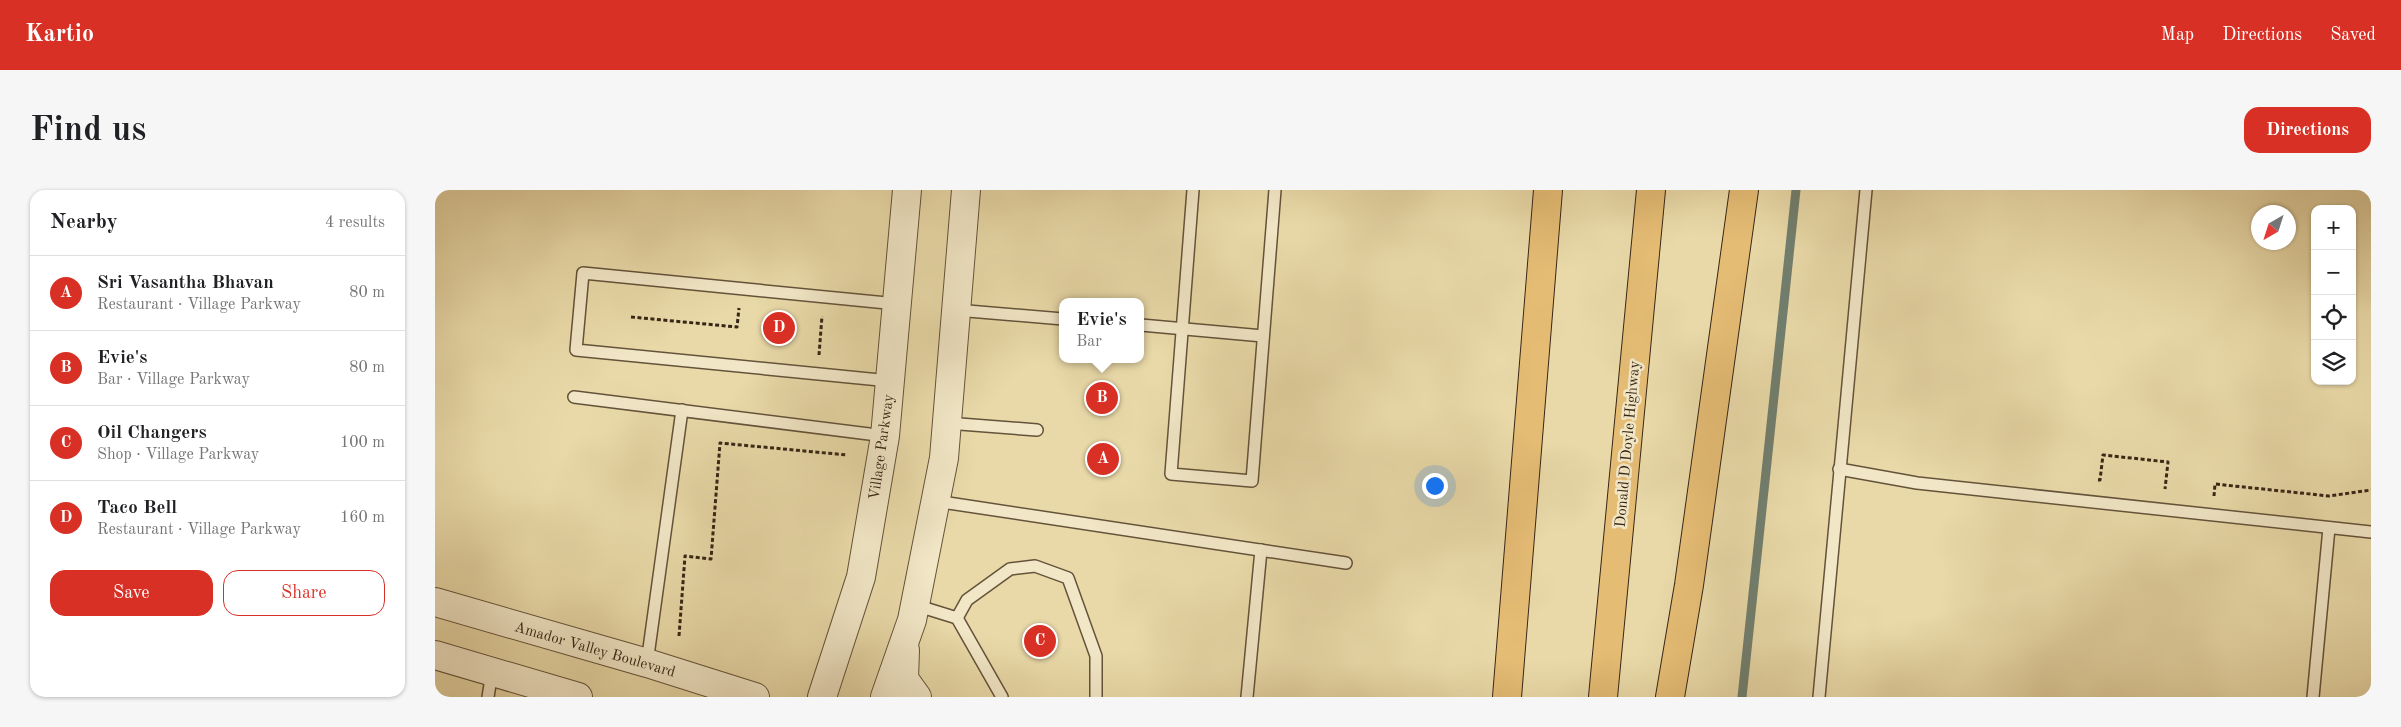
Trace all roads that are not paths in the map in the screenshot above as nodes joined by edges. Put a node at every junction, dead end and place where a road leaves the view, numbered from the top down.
1 (907, 190) edge
2 (966, 190) edge
3 (1193, 190) edge
4 (1275, 190) edge
5 (1548, 190) edge
6 (1651, 190) edge
7 (1744, 190) edge
8 (1866, 190) edge
9 (897, 304) junction
10 (956, 310) junction
11 (1059, 319) edge
12 (1144, 326) edge
13 (1182, 329) junction
14 (1263, 336) junction
15 (889, 380) junction
16 (574, 397) dead end
17 (682, 410) junction
18 (947, 423) junction
19 (1037, 430) dead end
20 (885, 436) junction
21 (1839, 470) junction
22 (935, 501) junction
23 (2329, 528) junction
24 (2371, 532) edge
25 (1261, 550) junction
26 (1346, 563) dead end
27 (435, 602) edge
28 (915, 605) junction
29 (957, 618) junction
30 (906, 636) junction
31 (435, 654) edge
32 (647, 663) junction
33 (490, 684) edge
34 (578, 697) edge
35 (755, 697) edge
36 (822, 697) edge
37 (885, 697) edge
38 (917, 697) edge
39 (1002, 697) edge
40 (1097, 697) edge
41 (1247, 697) edge
42 (1507, 697) edge
43 (1603, 697) edge
44 (1670, 697) edge
45 (1819, 697) edge
46 (2313, 697) edge

1 - 9 street, Village Parkway
2 - 10 street
3 - 13 lane
4 - 14 lane
5 - 42 highway
6 - 43 highway, Donald D Doyle Highway
7 - 44 highway
8 - 21 lane
9 - 15 street, Village Parkway
9 - 15 lane
10 - 11 lane
10 - 18 street
12 - 13 lane
13 - 14 lane
13 - 14 lane
15 - 20 street, Village Parkway
16 - 17 lane
17 - 20 lane
17 - 32 lane
18 - 19 lane
18 - 22 street
20 - 36 street, Village Parkway
21 - 23 lane
21 - 45 lane
22 - 25 lane
22 - 28 street
23 - 24 lane
23 - 46 lane
25 - 26 lane
25 - 41 lane
27 - 32 street, Amador Valley Boulevard
28 - 29 lane
28 - 30 street
29 - 39 lane
29 - 40 lane
30 - 37 street
30 - 38 street
31 - 33 street
32 - 35 street, Amador Valley Boulevard
33 - 34 street

